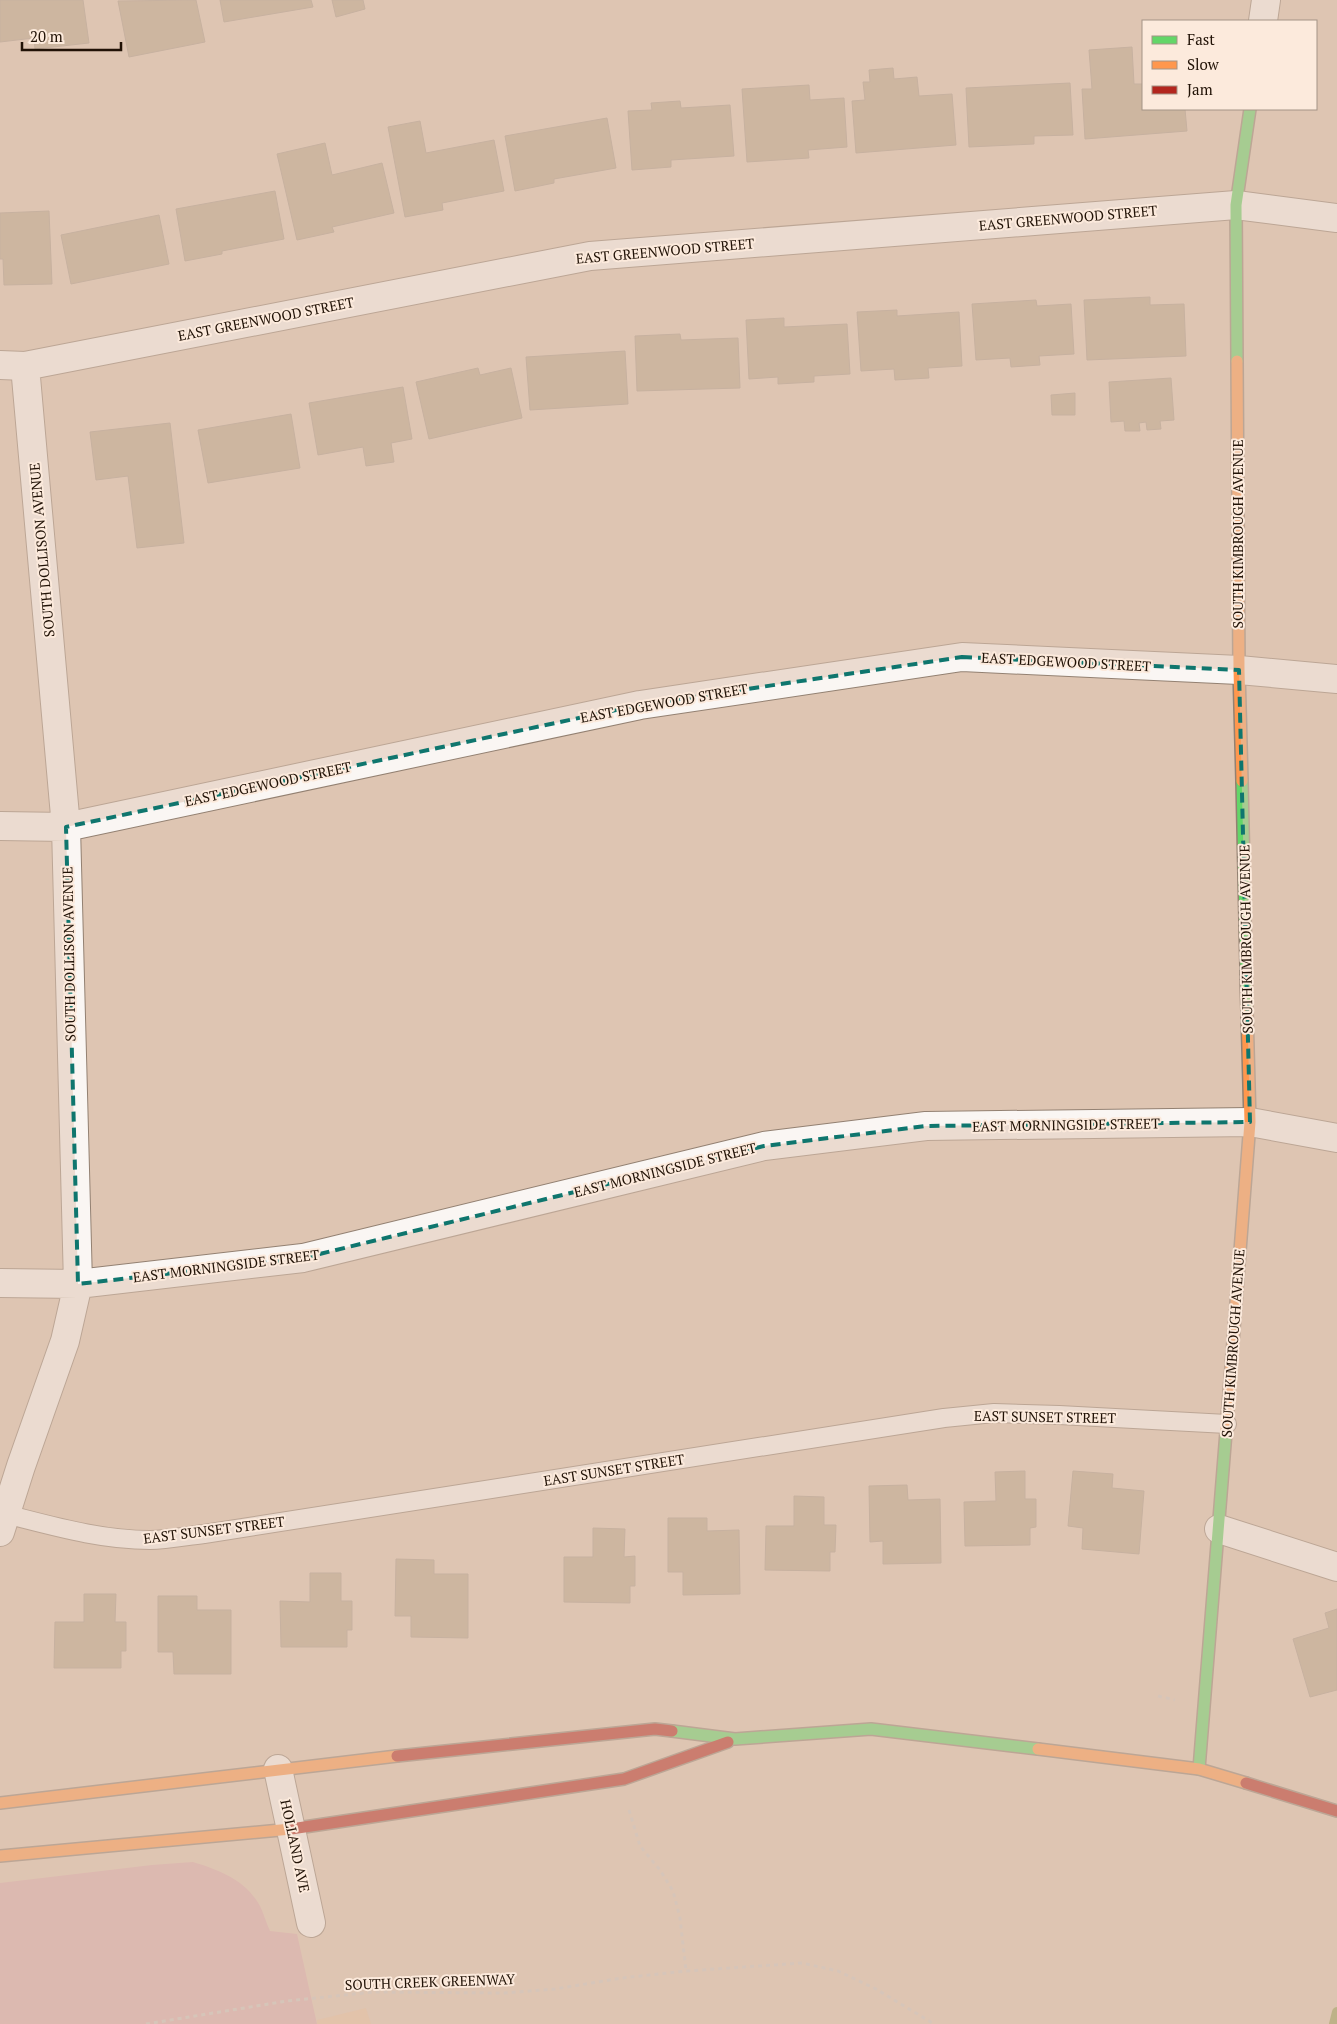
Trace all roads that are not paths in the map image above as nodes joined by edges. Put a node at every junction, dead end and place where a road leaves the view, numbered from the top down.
1 (1266, 0) edge
2 (1263, 20) edge
3 (1250, 110) edge
4 (1236, 204) junction
5 (1337, 218) edge
6 (12, 365) edge
7 (1240, 670) junction
8 (1337, 679) edge
9 (0, 826) edge
10 (66, 827) junction
11 (1250, 1122) junction
12 (1337, 1138) edge
13 (0, 1283) edge
14 (78, 1284) junction
15 (1227, 1424) junction
16 (3, 1523) edge
17 (1219, 1529) junction
18 (1337, 1567) edge
19 (734, 1739) junction
20 (278, 1769) junction
21 (1199, 1769) junction
22 (0, 1804) edge
23 (1337, 1811) edge
24 (291, 1829) junction
25 (0, 1856) edge
26 (311, 1923) dead end

1 - 2 street
3 - 4 main road, SOUTH KIMBROUGH AVENUE
4 - 5 street, EAST GREENWOOD STREET
4 - 6 street, EAST GREENWOOD STREET
4 - 7 main road, SOUTH KIMBROUGH AVENUE
6 - 10 street, SOUTH DOLLISON AVENUE
7 - 8 street, EAST EDGEWOOD STREET
7 - 10 street, EAST EDGEWOOD STREET
7 - 11 main road, SOUTH KIMBROUGH AVENUE
9 - 10 street, EAST EDGEWOOD STREET
10 - 14 street, SOUTH DOLLISON AVENUE
11 - 12 street, EAST MORNINGSIDE STREET
11 - 14 street, EAST MORNINGSIDE STREET
11 - 15 main road, SOUTH KIMBROUGH AVENUE
13 - 14 street, EAST MORNINGSIDE STREET
14 - 16 street, SOUTH DOLLISON AVENUE
15 - 16 lane, EAST SUNSET STREET
15 - 17 main road, SOUTH KIMBROUGH AVENUE
17 - 18 street
17 - 21 main road, SOUTH KIMBROUGH AVENUE
19 - 20 main road
19 - 21 main road
19 - 24 main road
20 - 22 main road
20 - 24 street, HOLLAND AVE
21 - 23 main road
24 - 25 main road
24 - 26 street, HOLLAND AVE

